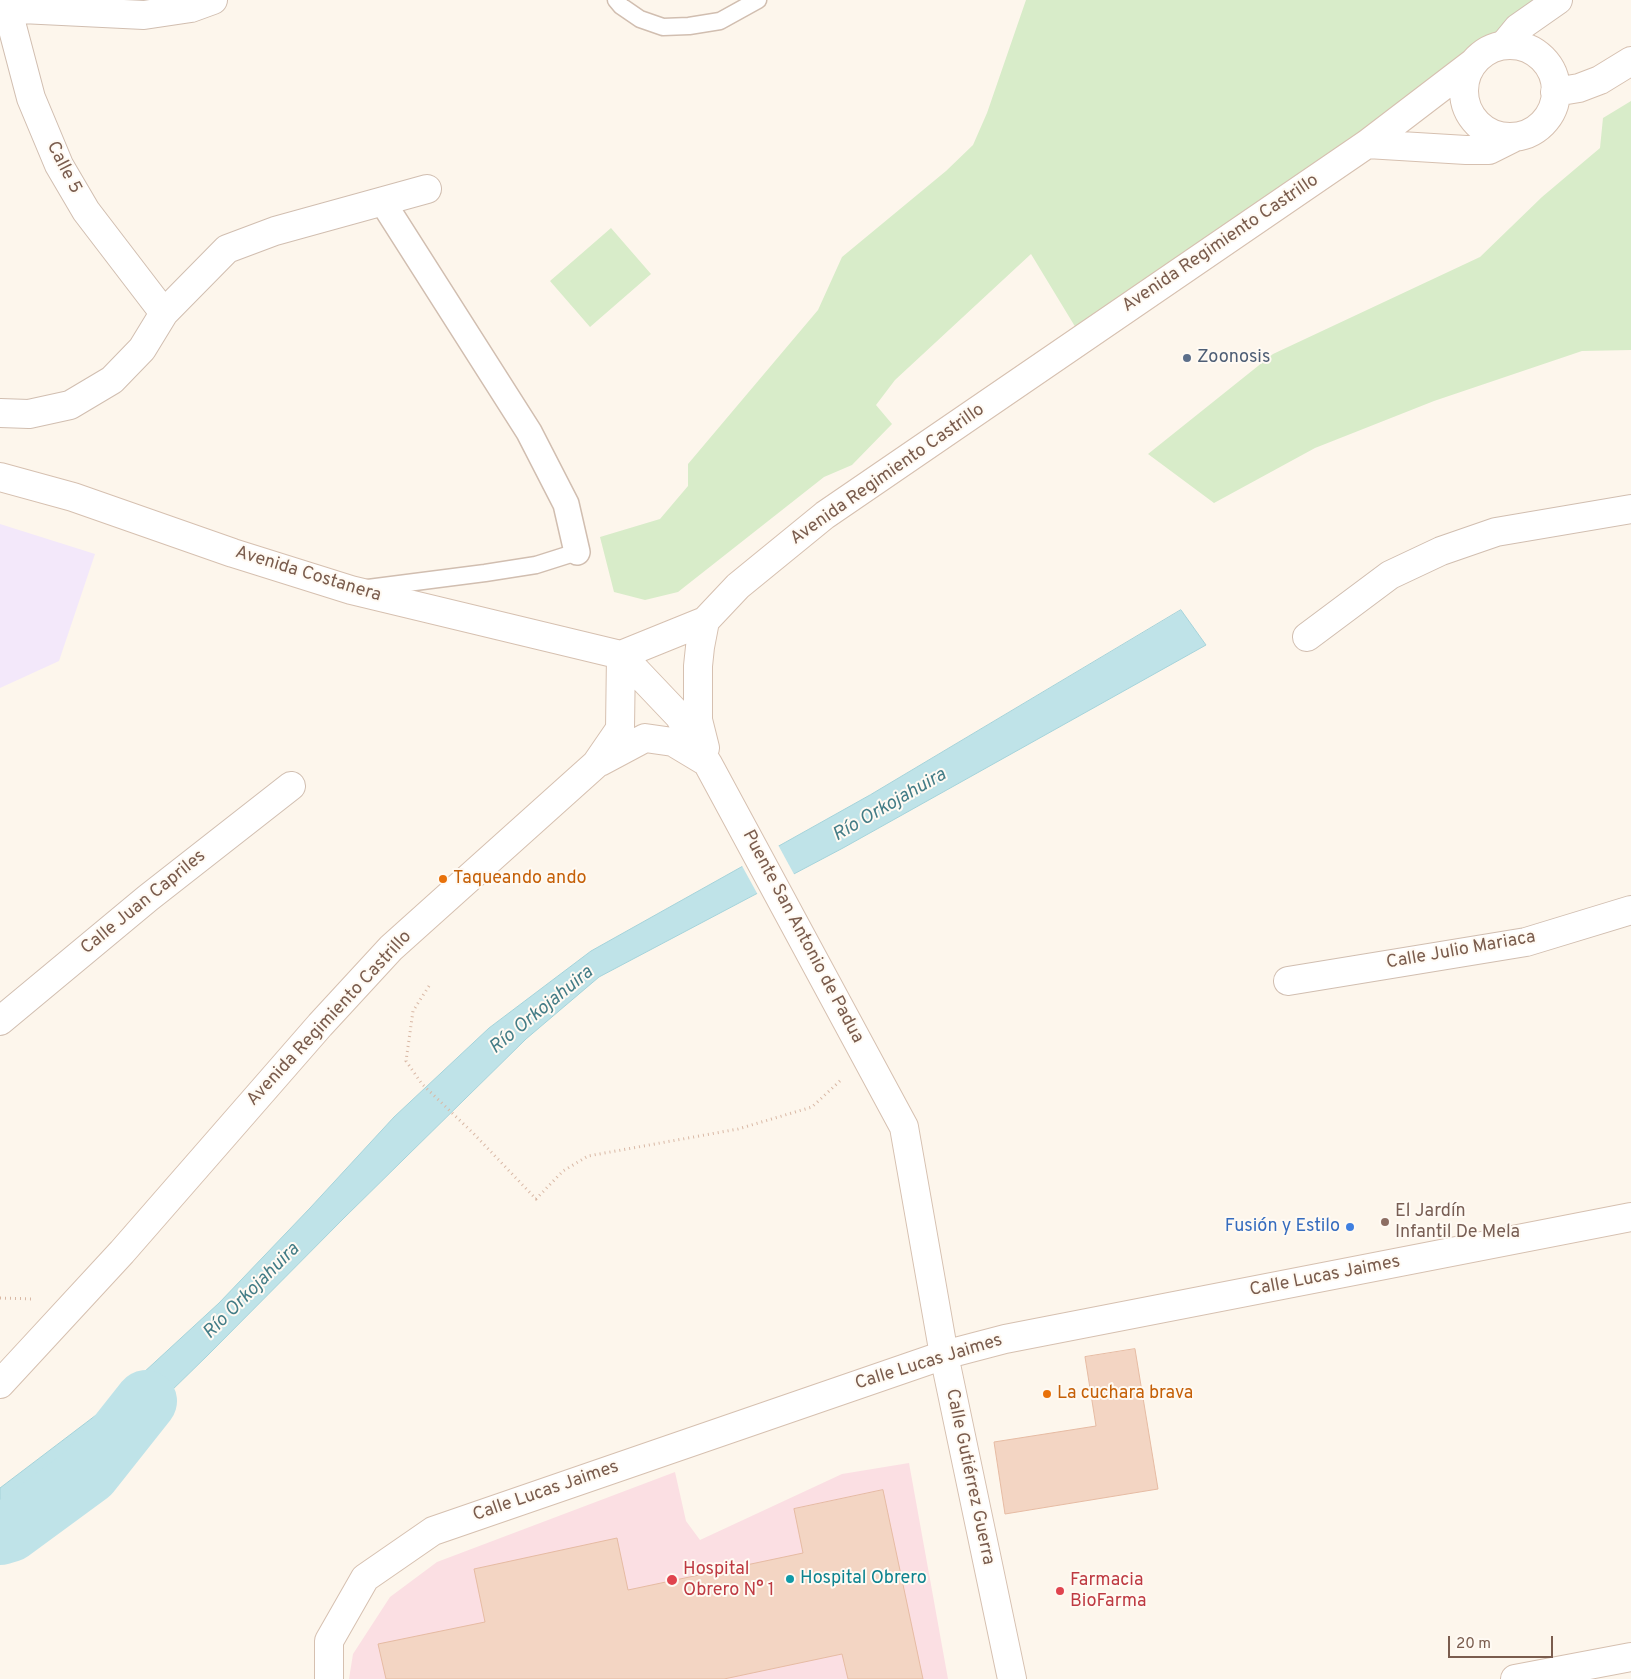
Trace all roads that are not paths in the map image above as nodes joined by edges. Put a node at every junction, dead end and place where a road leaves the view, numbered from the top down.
1 (213, 0) edge
2 (616, 0) edge
3 (758, 0) edge
4 (1558, 0) edge
5 (5, 5) edge
6 (143, 8) edge
7 (1504, 45) junction
8 (1631, 61) edge
9 (1473, 63) junction
10 (1555, 92) junction
11 (1516, 137) junction
12 (1367, 144) junction
13 (427, 189) dead end
14 (382, 201) junction
15 (164, 313) junction
16 (0, 413) edge
17 (0, 476) edge
18 (1631, 509) edge
19 (577, 552) joint
20 (351, 590) junction
21 (706, 622) junction
22 (1307, 637) dead end
23 (622, 655) junction
24 (596, 764) junction
25 (711, 769) junction
26 (291, 786) dead end
27 (1631, 910) edge
28 (1288, 981) dead end
29 (0, 1021) edge
30 (890, 1100) joint
31 (1631, 1217) edge
32 (944, 1355) junction
33 (0, 1384) edge
34 (1631, 1657) edge
35 (329, 1679) edge
36 (1012, 1679) edge
37 (1515, 1679) edge

1 - 6 main road
2 - 3 lane
4 - 7 main road
5 - 6 main road
5 - 15 main road, Calle 5
7 - 9 main road
7 - 10 main road
8 - 10 main road
9 - 11 main road
9 - 12 main road, Avenida Regimiento Castrillo
10 - 11 main road
11 - 12 main road
12 - 21 main road, Avenida Regimiento Castrillo
13 - 14 main road
14 - 15 main road
14 - 19 street
15 - 16 main road
17 - 20 main road, Avenida Costanera
18 - 22 main road
19 - 20 lane
20 - 23 main road, Avenida Costanera
21 - 23 main road, Avenida Regimiento Castrillo
21 - 25 main road
23 - 24 main road, Avenida Regimiento Castrillo
23 - 25 main road
24 - 25 main road
24 - 33 main road, Avenida Regimiento Castrillo
25 - 30 main road, Puente San Antonio de Padua
26 - 29 main road, Calle Juan Capriles
27 - 28 main road, Calle Julio Mariaca
30 - 32 main road, Calle Gutiérrez Guerra
31 - 32 main road, Calle Lucas Jaimes
32 - 35 main road, Calle Lucas Jaimes
32 - 36 main road, Calle Gutiérrez Guerra
34 - 37 main road

